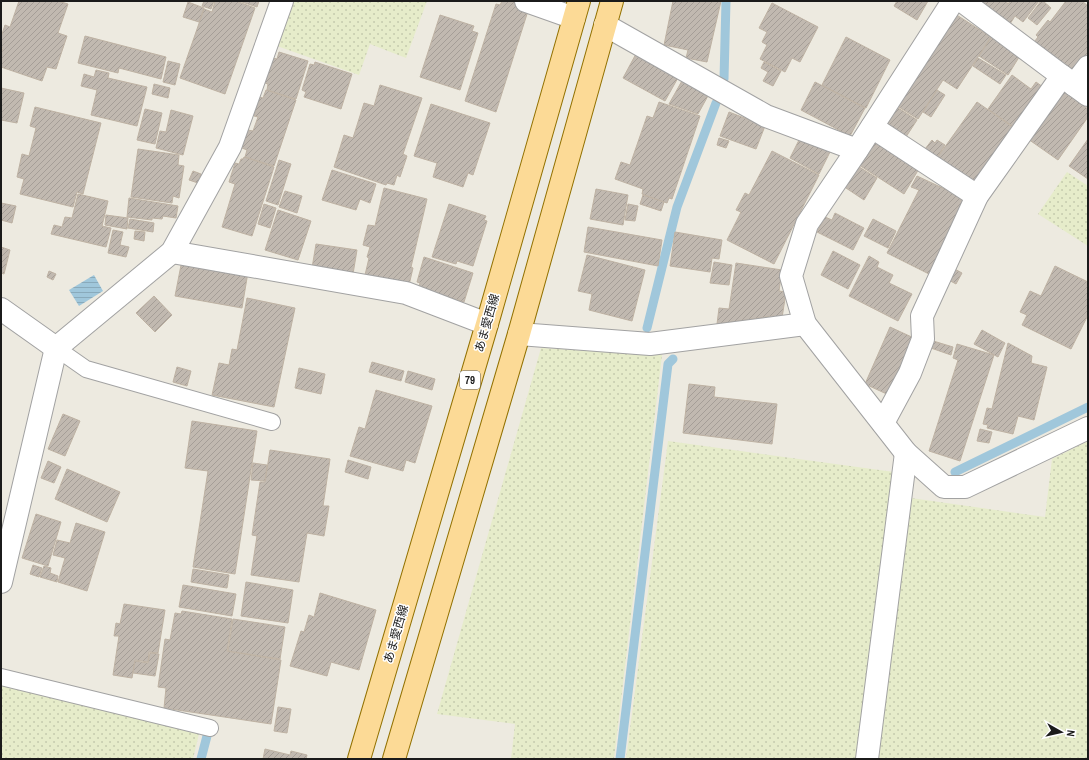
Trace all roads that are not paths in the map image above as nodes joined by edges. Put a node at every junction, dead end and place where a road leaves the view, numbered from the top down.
1 (282, 1) edge
2 (526, 1) edge
3 (612, 1) edge
4 (953, 1) edge
5 (962, 1) edge
6 (576, 9) edge
7 (605, 25) junction
8 (1088, 67) edge
9 (1075, 85) edge
10 (872, 126) junction
11 (857, 150) junction
12 (977, 196) junction
13 (172, 252) junction
14 (1, 309) edge
15 (487, 324) junction
16 (805, 324) junction
17 (519, 334) junction
18 (56, 348) junction
19 (272, 422) dead end
20 (883, 424) junction
21 (1088, 428) edge
22 (906, 453) junction
23 (1, 582) edge
24 (1, 677) edge
25 (210, 728) dead end
26 (359, 759) edge
27 (394, 759) edge
28 (867, 759) edge

1 - 13 street
2 - 6 street
3 - 7 main road
4 - 10 street
5 - 9 street
6 - 15 main road, あま愛西線 / 79
7 - 11 street
7 - 17 main road
8 - 9 street
9 - 12 street
10 - 11 street
10 - 12 street
11 - 16 street
12 - 20 street
13 - 15 street
13 - 18 street
14 - 18 street
15 - 26 main road, あま愛西線 / 79
16 - 17 street
16 - 20 street
17 - 27 main road
18 - 19 lane
18 - 23 street
20 - 22 street
21 - 22 street
22 - 28 street
24 - 25 lane

